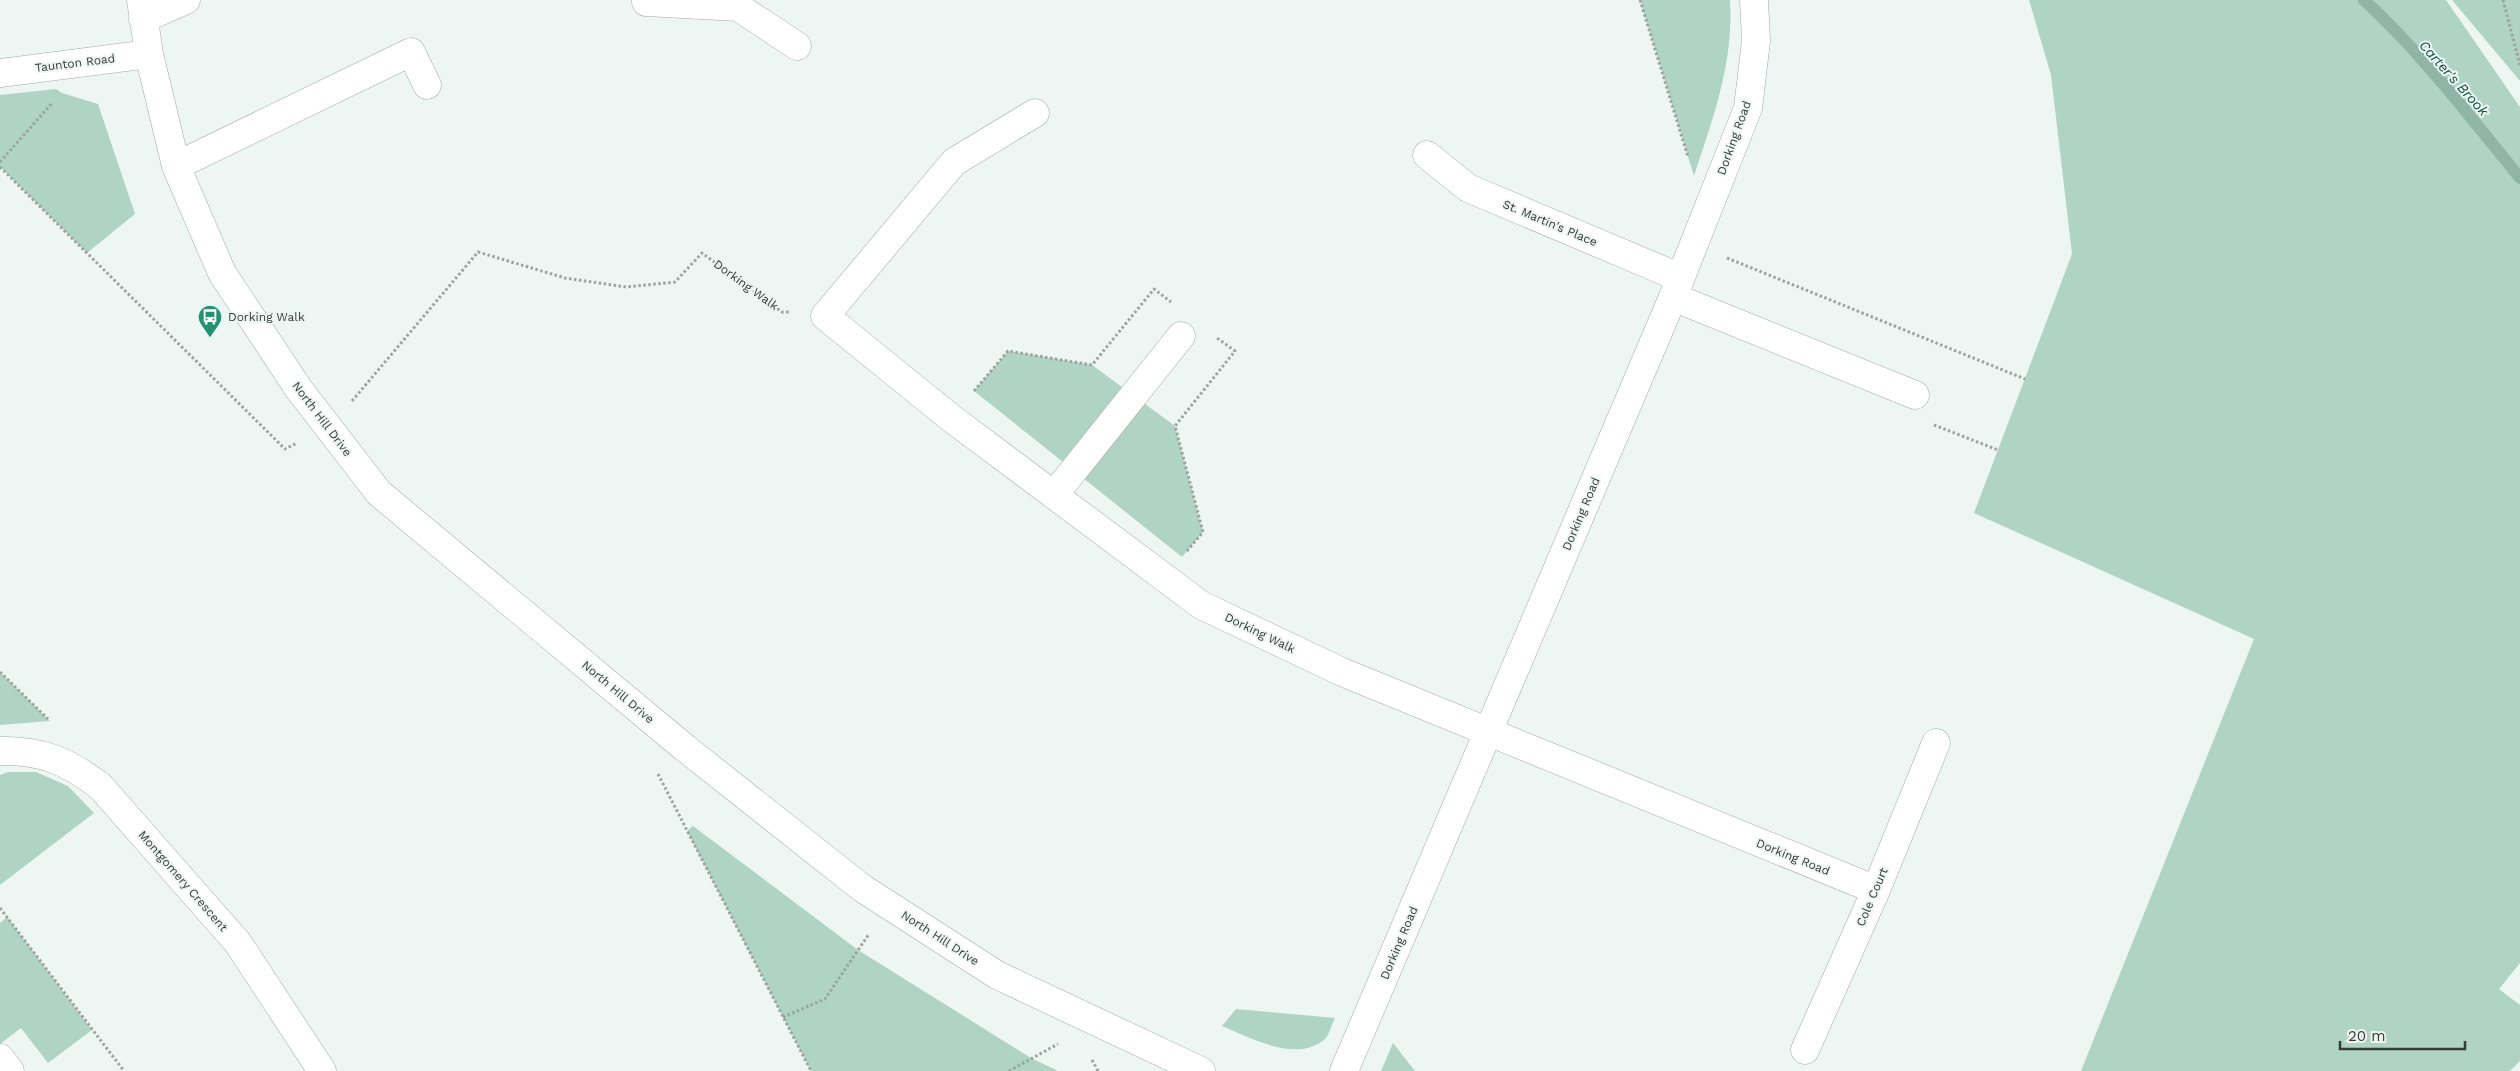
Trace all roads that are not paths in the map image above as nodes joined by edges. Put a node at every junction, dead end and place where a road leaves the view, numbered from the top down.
1 (186, 0) edge
2 (1754, 0) edge
3 (646, 2) dead end
4 (738, 3) edge
5 (142, 9) edge
6 (797, 46) dead end
7 (149, 54) junction
8 (0, 73) edge
9 (427, 84) dead end
10 (1035, 113) dead end
11 (1427, 155) dead end
12 (176, 166) junction
13 (1677, 288) junction
14 (1180, 336) dead end
15 (1915, 395) dead end
16 (1054, 495) junction
17 (1489, 732) junction
18 (1936, 743) dead end
19 (0, 752) edge
20 (1876, 890) junction
21 (1805, 1050) dead end
22 (0, 1058) edge
23 (10, 1071) edge
24 (322, 1071) edge
25 (1201, 1071) edge
26 (1344, 1071) edge

1 - 5 street
2 - 13 street, Dorking Road
3 - 4 street
4 - 6 street
5 - 7 street, North Hill Drive
7 - 8 street, Taunton Road
7 - 12 street, North Hill Drive
9 - 12 street
10 - 16 street, Dorking Walk
11 - 13 street, St. Martin's Place
12 - 25 street, North Hill Drive
13 - 15 street
13 - 17 street, Dorking Road
14 - 16 street
16 - 17 street, Dorking Walk
17 - 20 street, Dorking Road
17 - 26 street, Dorking Road
18 - 20 street, Cole Court
19 - 24 street, Montgomery Crescent
20 - 21 street, Cole Court
22 - 23 street

